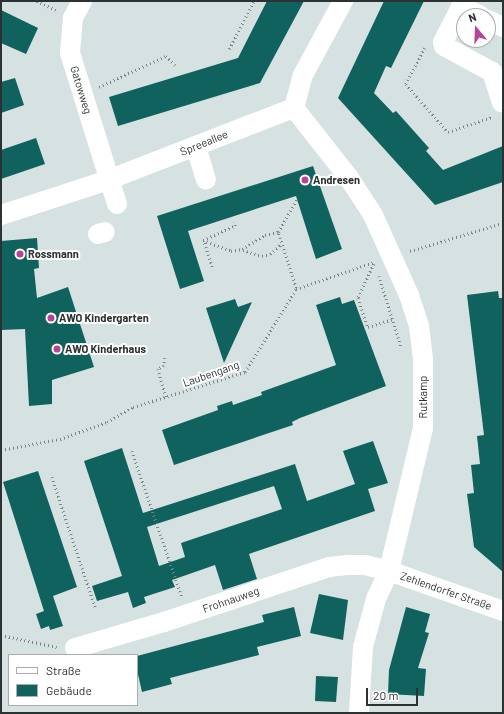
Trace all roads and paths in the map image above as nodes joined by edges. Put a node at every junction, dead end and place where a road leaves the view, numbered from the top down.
1 (82, 1) edge
2 (254, 1) edge
3 (343, 1) edge
4 (462, 3) edge
5 (426, 46) dead end
6 (229, 49) dead end
7 (176, 66) dead end
8 (82, 94) junction
9 (294, 108) junction
10 (499, 109) edge
11 (196, 147) junction
12 (206, 179) dead end
13 (108, 180) junction
14 (297, 199) dead end
15 (117, 204) dead end
16 (1, 216) edge
17 (234, 222) dead end
18 (503, 223) edge
19 (278, 232) junction
20 (203, 240) junction
21 (281, 244) junction
22 (242, 250) junction
23 (406, 252) dead end
24 (380, 260) dead end
25 (375, 262) junction
26 (212, 267) dead end
27 (376, 268) dead end
28 (378, 273) dead end
29 (296, 289) junction
30 (392, 318) junction
31 (404, 352) dead end
32 (165, 358) dead end
33 (166, 397) junction
34 (1, 450) edge
35 (132, 451) dead end
36 (52, 477) dead end
37 (388, 571) junction
38 (96, 609) dead end
39 (503, 611) edge
40 (188, 614) junction
41 (1, 635) edge
42 (75, 648) joint
43 (359, 713) edge

1 - 8 street, Gatowweg
2 - 6 path
3 - 9 street
4 - 10 street
5 - 10 path
7 - 8 path
8 - 13 street, Gatowweg
9 - 11 street, Spreeallee
9 - 37 street, Rutkamp
11 - 12 street
11 - 13 street, Spreeallee
13 - 15 street, Gatowweg
13 - 16 street, Spreeallee
14 - 19 path
17 - 20 path
18 - 23 path
19 - 21 path
19 - 22 path
20 - 22 path
20 - 26 path
21 - 22 path
21 - 29 path
24 - 25 path
25 - 27 path
25 - 29 path
25 - 30 path
28 - 30 path
29 - 33 path, Laubengang
30 - 31 path
32 - 33 path
33 - 34 path, Laubengang
35 - 40 path
36 - 38 path
37 - 39 street, Zehlendorfer Straße
37 - 40 street, Frohnauweg
37 - 43 street, Rutkamp
40 - 42 street, Frohnauweg
41 - 42 path

